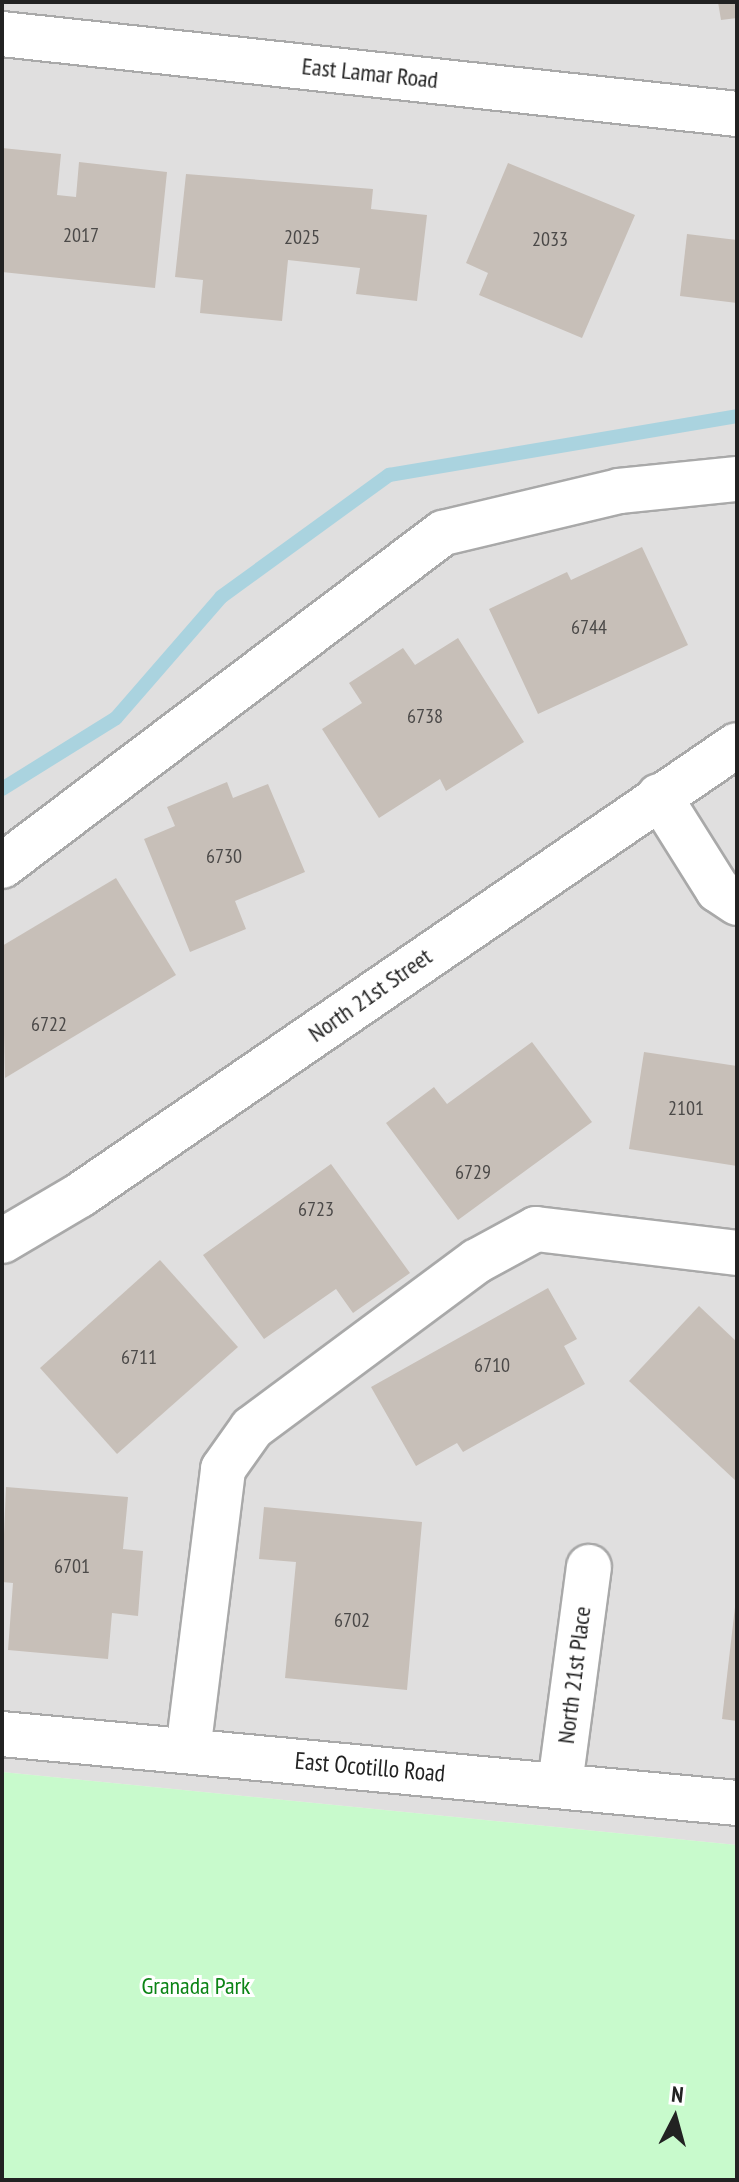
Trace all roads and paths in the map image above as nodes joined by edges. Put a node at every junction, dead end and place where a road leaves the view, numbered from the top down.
1 (2, 34) edge
2 (737, 114) edge
3 (737, 479) edge
4 (737, 745) edge
5 (659, 796) junction
6 (2, 866) edge
7 (737, 903) edge
8 (2, 1241) edge
9 (737, 1253) edge
10 (589, 1567) dead end
11 (2, 1734) edge
12 (188, 1751) junction
13 (560, 1784) junction
14 (737, 1803) edge

1 - 2 street, East Lamar Road
3 - 6 street
4 - 5 street, North 21st Street
5 - 7 street
5 - 8 street, North 21st Street
9 - 12 street
10 - 13 street, North 21st Place
11 - 12 street, East Ocotillo Road
12 - 13 street, East Ocotillo Road
13 - 14 street, East Ocotillo Road

